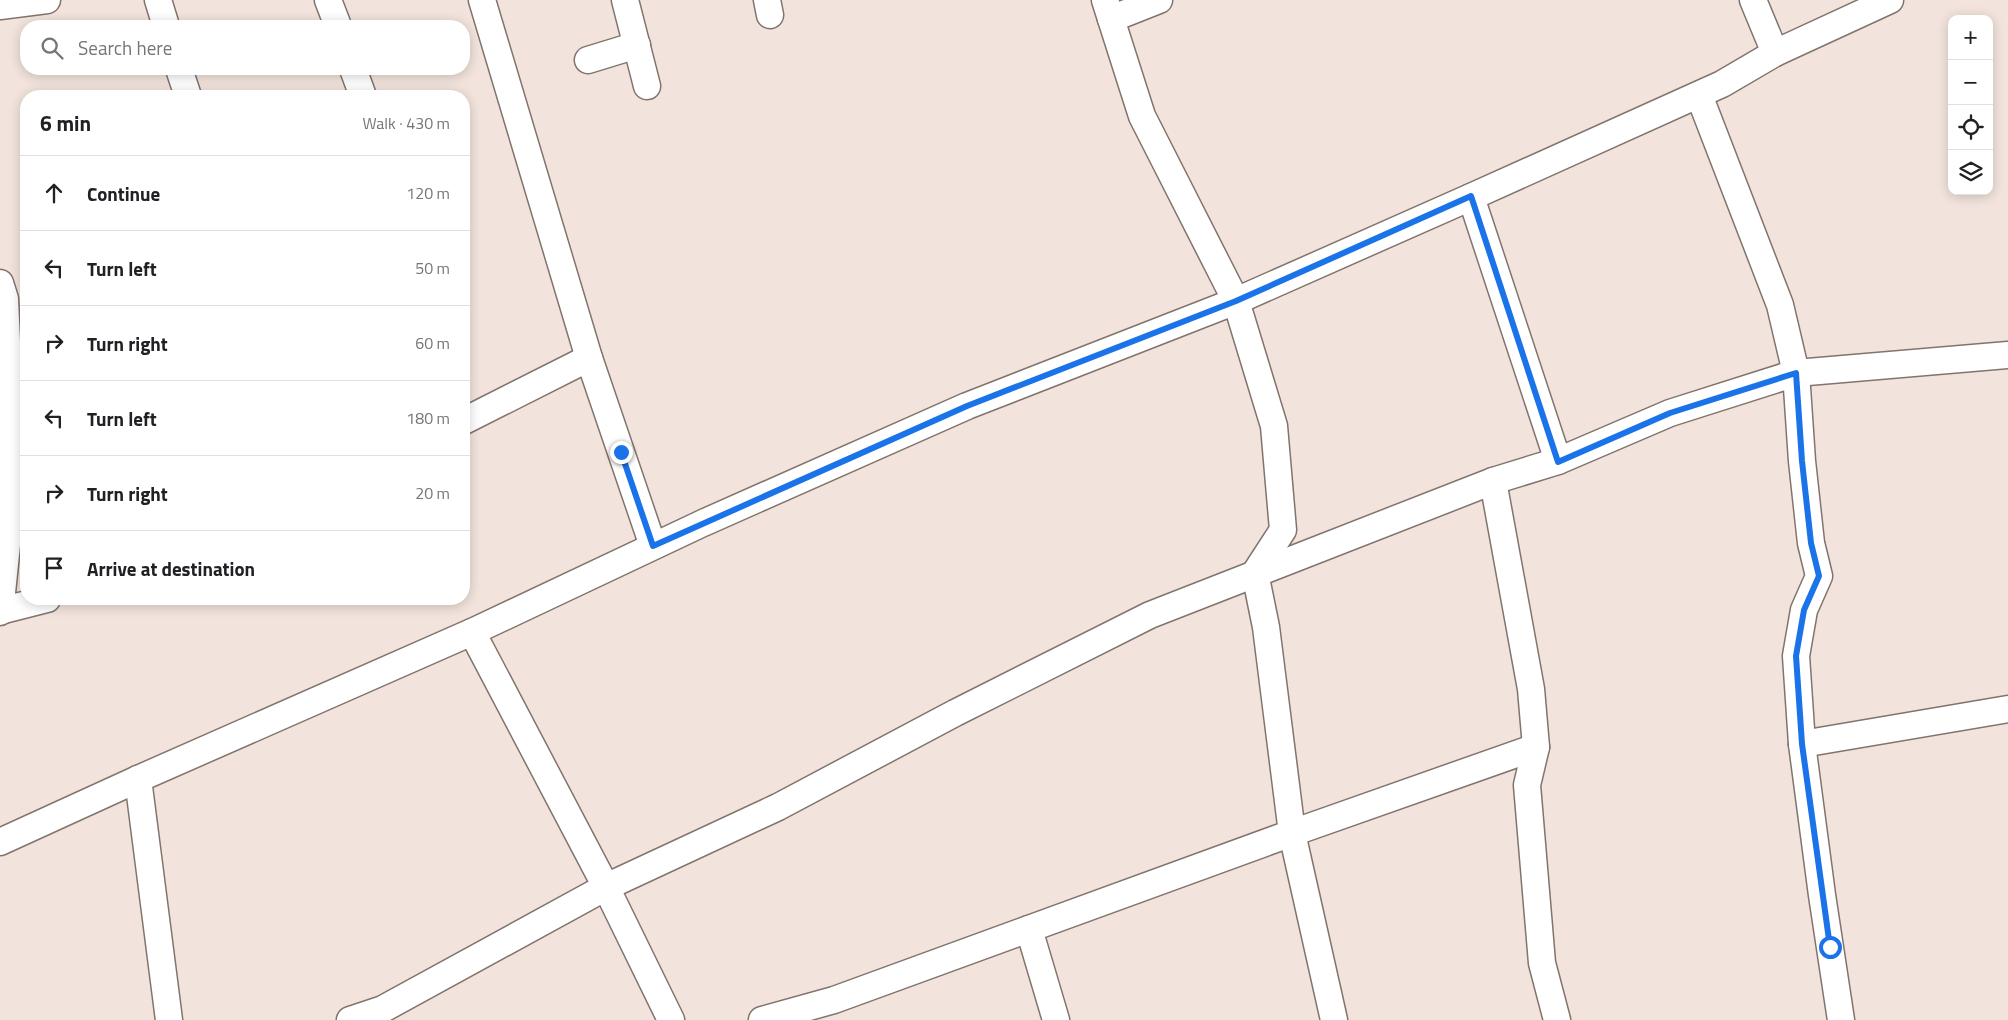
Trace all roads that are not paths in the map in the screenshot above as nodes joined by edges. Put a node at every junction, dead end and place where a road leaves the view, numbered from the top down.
1 (47, 0) edge
2 (158, 0) edge
3 (328, 0) edge
4 (482, 0) edge
5 (625, 0) edge
6 (1159, 0) edge
7 (1753, 0) edge
8 (1890, 0) edge
9 (0, 6) edge
10 (1108, 9) edge
11 (164, 20) edge
12 (336, 20) edge
13 (637, 45) junction
14 (1775, 53) junction
15 (588, 60) dead end
16 (181, 75) edge
17 (355, 75) edge
18 (647, 86) dead end
19 (186, 90) edge
20 (362, 90) edge
21 (1699, 95) junction
22 (1471, 196) junction
23 (0, 283) edge
24 (1236, 301) junction
25 (2008, 354) edge
26 (589, 358) junction
27 (1796, 373) junction
28 (470, 418) edge
29 (1558, 462) junction
30 (1493, 481) junction
31 (653, 546) junction
32 (1255, 573) junction
33 (24, 605) edge
34 (0, 611) edge
35 (472, 632) junction
36 (2008, 709) edge
37 (1802, 744) junction
38 (1536, 747) junction
39 (138, 778) junction
40 (1292, 833) junction
41 (0, 842) edge
42 (606, 887) junction
43 (1029, 929) junction
44 (802, 1015) edge
45 (169, 1020) edge
46 (350, 1020) edge
47 (671, 1020) edge
48 (762, 1020) edge
49 (1056, 1020) edge
50 (1334, 1020) edge
51 (1557, 1020) edge
52 (1841, 1020) edge

1 - 9 street
2 - 11 street
3 - 12 street
4 - 26 street
5 - 13 street
6 - 10 street
7 - 14 street
8 - 14 street
10 - 24 street
13 - 15 street
13 - 18 street
14 - 21 street
16 - 19 street
17 - 20 street
21 - 22 street
21 - 27 street
22 - 24 street
22 - 29 street
23 - 34 street
24 - 31 street
24 - 32 street
25 - 27 street
26 - 28 street
26 - 31 street
27 - 29 street
27 - 37 street
29 - 30 street
30 - 32 street
30 - 38 street
31 - 35 street
32 - 40 street
32 - 42 street
33 - 34 street
35 - 39 street
35 - 42 street
36 - 37 street
37 - 52 street
38 - 40 street
38 - 51 street
39 - 41 street
39 - 45 street
40 - 43 street
40 - 50 street
42 - 46 street
42 - 47 street
43 - 44 street
43 - 49 street
44 - 48 street

